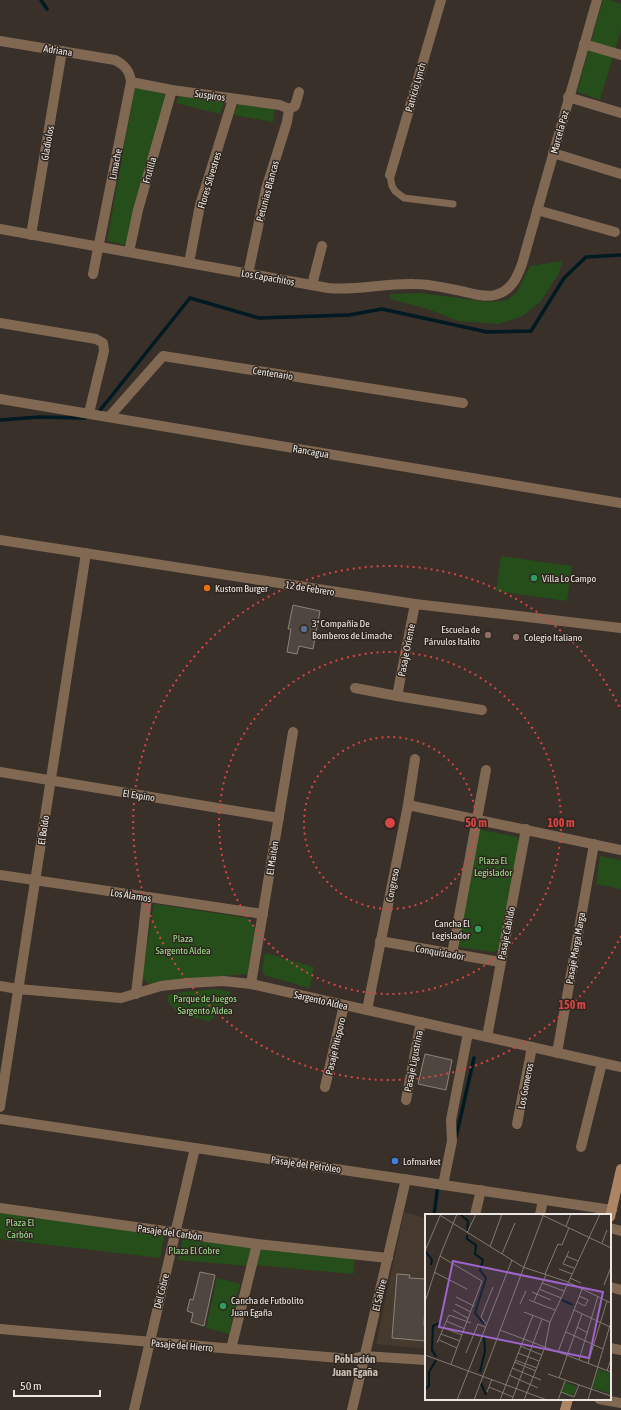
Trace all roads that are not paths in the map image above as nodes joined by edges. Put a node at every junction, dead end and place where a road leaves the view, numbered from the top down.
1 (441, 0) edge
2 (597, 0) edge
3 (0, 41) edge
4 (584, 44) junction
5 (62, 51) junction
6 (621, 55) edge
7 (131, 82) junction
8 (172, 90) junction
9 (299, 92) dead end
10 (568, 97) junction
11 (234, 99) junction
12 (289, 109) junction
13 (621, 113) edge
14 (553, 153) junction
15 (621, 174) edge
16 (390, 175) joint
17 (453, 204) dead end
18 (537, 210) junction
19 (0, 229) edge
20 (615, 232) dead end
21 (31, 235) junction
22 (322, 246) dead end
23 (98, 247) junction
24 (129, 252) junction
25 (189, 263) junction
26 (522, 264) joint
27 (93, 274) dead end
28 (248, 274) junction
29 (312, 285) junction
30 (0, 323) edge
31 (0, 399) edge
32 (463, 403) dead end
33 (98, 415) junction
34 (621, 503) edge
35 (0, 540) edge
36 (86, 553) junction
37 (415, 604) junction
38 (621, 628) edge
39 (356, 688) dead end
40 (397, 696) junction
41 (482, 710) dead end
42 (293, 732) dead end
43 (415, 759) dead end
44 (486, 770) dead end
45 (0, 772) edge
46 (51, 780) junction
47 (408, 805) junction
48 (279, 818) junction
49 (476, 819) junction
50 (526, 829) junction
51 (594, 844) junction
52 (621, 850) edge
53 (0, 875) edge
54 (35, 880) junction
55 (148, 897) junction
56 (262, 914) junction
57 (380, 941) junction
58 (452, 954) junction
59 (500, 962) junction
60 (251, 984) junction
61 (0, 986) edge
62 (18, 989) junction
63 (136, 994) junction
64 (344, 1005) junction
65 (368, 1010) junction
66 (421, 1022) junction
67 (468, 1033) junction
68 (487, 1037) junction
69 (532, 1047) junction
70 (557, 1053) junction
71 (602, 1063) junction
72 (621, 1067) edge
73 (325, 1087) dead end
74 (406, 1100) dead end
75 (0, 1107) edge
76 (0, 1119) edge
77 (517, 1124) dead end
78 (581, 1146) dead end
79 (195, 1148) junction
80 (621, 1170) edge
81 (406, 1179) junction
82 (440, 1184) junction
83 (481, 1190) junction
84 (543, 1200) junction
85 (0, 1208) edge
86 (475, 1214) edge
87 (540, 1214) edge
88 (611, 1214) edge
89 (611, 1228) edge
90 (621, 1231) edge
91 (175, 1233) junction
92 (257, 1244) junction
93 (388, 1258) junction
94 (611, 1287) edge
95 (621, 1290) edge
96 (0, 1329) edge
97 (149, 1342) junction
98 (611, 1348) edge
99 (231, 1349) junction
100 (621, 1350) edge
101 (364, 1356) junction
102 (425, 1360) edge
103 (568, 1400) edge
104 (604, 1400) edge
105 (621, 1403) edge
106 (134, 1410) edge
107 (352, 1410) edge
108 (565, 1410) edge

1 - 16 street, Patricio Lynch
2 - 4 street, Marcela Paz
3 - 5 street, Adriana
4 - 6 street
4 - 10 street, Marcela Paz
5 - 7 street, Adriana
5 - 21 street, Gladiolos
7 - 8 street, Suspiros
7 - 23 street, Limache
8 - 11 street, Suspiros
8 - 24 street, Frutilla
9 - 12 street, Petunias Blancas
10 - 13 street
10 - 14 street, Marcela Paz
11 - 12 street, Suspiros
11 - 25 street, Flores Silvestres
12 - 28 street, Petunias Blancas
14 - 15 street
14 - 18 street, Marcela Paz
16 - 17 lane
18 - 20 street
18 - 26 street, Marcela Paz
19 - 21 street, Los Capachitos
21 - 23 street, Los Capachitos
22 - 29 street
23 - 24 street, Los Capachitos
23 - 27 street, Limache
24 - 25 street, Los Capachitos
25 - 28 street, Los Capachitos
26 - 29 street, Los Capachitos
28 - 29 street, Los Capachitos
30 - 33 street
31 - 33 street, Rancagua
32 - 33 street, Centenario
33 - 34 street, Rancagua
35 - 36 street, 12 de Febrero
36 - 37 street, 12 de Febrero
36 - 46 street, El Boldo
37 - 38 street, 12 de Febrero
37 - 40 street, Pasaje Oriente
39 - 40 street
40 - 41 street
42 - 48 street, El Maitén
43 - 47 street, Congreso
44 - 49 street
45 - 46 street, El Espino
46 - 48 street, El Espino
46 - 54 street, El Boldo
47 - 49 street
47 - 57 street, Congreso
48 - 56 street, El Maitén
49 - 50 street
49 - 58 street
50 - 51 street
50 - 59 street, Pasaje Cabildo
51 - 52 street
51 - 70 street, Pasaje Marga Marga
53 - 54 street, Los Álamos
54 - 55 street, Los Álamos
54 - 62 street, El Boldo
55 - 56 street, Los Álamos
55 - 63 street
56 - 60 street, El Maitén
57 - 58 street, Conquistador
57 - 65 street, Congreso
58 - 59 street, Conquistador
59 - 68 street, Pasaje Cabildo
60 - 63 street, Sargento Aldea
60 - 64 street, Sargento Aldea
61 - 62 street, Sargento Aldea
62 - 63 street, Sargento Aldea
62 - 75 street, El Boldo
64 - 65 street, Sargento Aldea
64 - 73 street, Pasaje Pitisporo
65 - 66 street, Sargento Aldea
66 - 67 street, Sargento Aldea
66 - 74 street, Pasaje Ligustrina
67 - 68 street, Sargento Aldea
67 - 82 street
68 - 69 street, Sargento Aldea
69 - 70 street, Sargento Aldea
69 - 77 street, Los Gomeros
70 - 71 street, Sargento Aldea
71 - 72 street, Sargento Aldea
71 - 78 street
76 - 79 street, Pasaje del Petróleo
79 - 81 street, Pasaje del Petróleo
79 - 91 street, Del Cobre
80 - 88 main road
81 - 82 street, Pasaje del Petróleo
81 - 93 street, El Salitre
82 - 83 street, Pasaje del Petróleo
83 - 84 street, Pasaje del Petróleo
83 - 86 street
84 - 87 street
84 - 88 street, Pasaje del Petróleo
85 - 91 street, Pasaje del Carbón
89 - 90 street
91 - 92 street, Pasaje del Carbón
91 - 97 street, Del Cobre
92 - 93 street, Pasaje del Carbón
92 - 99 street
93 - 101 street, El Salitre
94 - 95 street
96 - 97 street, Pasaje del Hierro
97 - 99 street, Pasaje del Hierro
97 - 106 street, Del Cobre
98 - 100 street
99 - 101 street, Pasaje del Hierro
101 - 102 street, Pasaje del Hierro
101 - 107 street, El Salitre
103 - 108 main road
104 - 105 street

